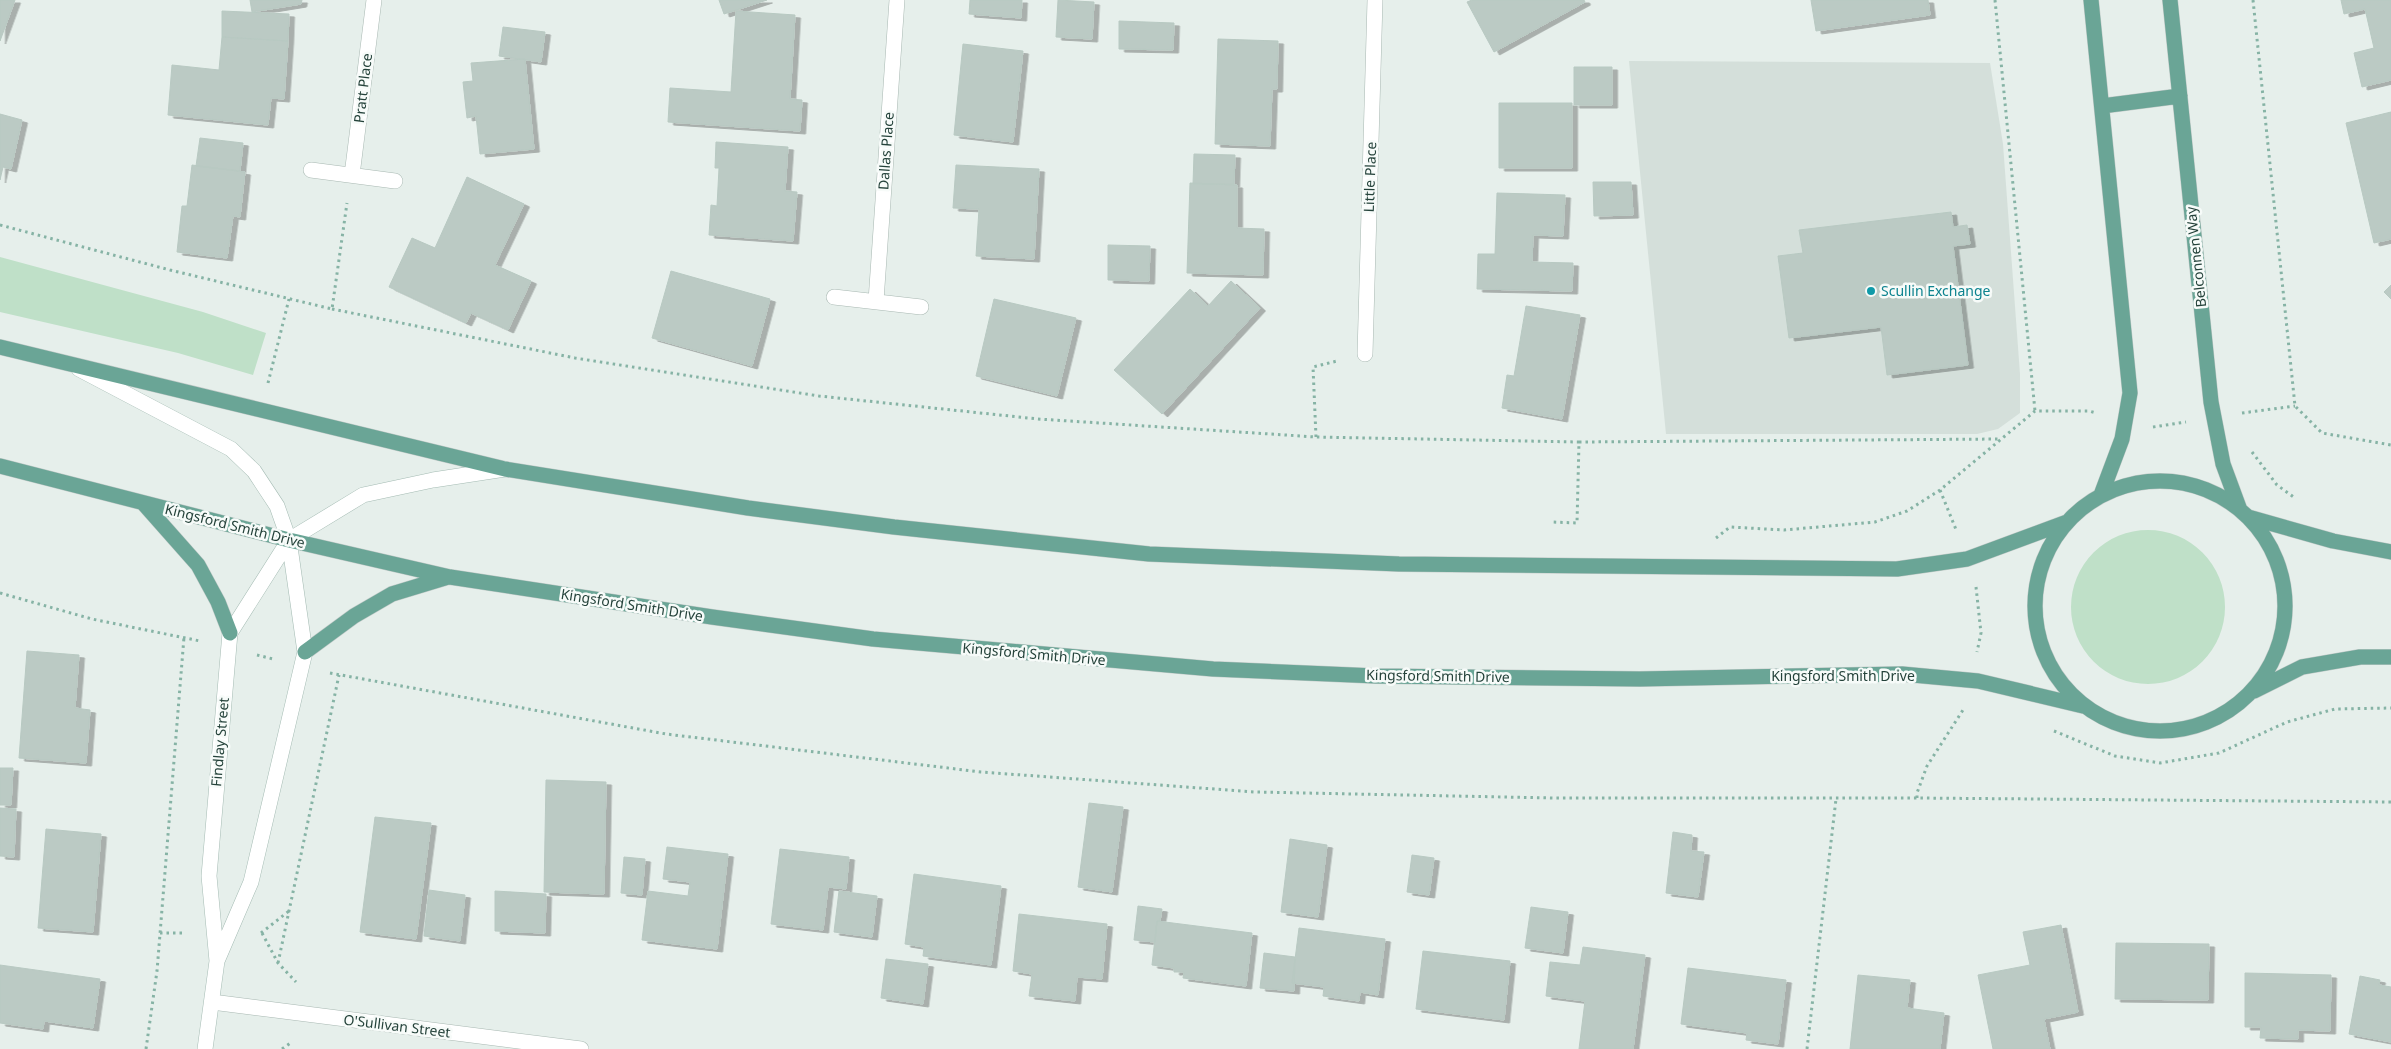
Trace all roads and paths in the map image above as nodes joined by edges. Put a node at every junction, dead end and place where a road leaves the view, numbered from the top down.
1 (374, 0) edge
2 (897, 0) edge
3 (1375, 0) edge
4 (1995, 0) edge
5 (2091, 0) edge
6 (2170, 0) edge
7 (2253, 0) edge
8 (2180, 96) junction
9 (2102, 106) junction
10 (311, 170) dead end
11 (352, 175) junction
12 (395, 181) dead end
13 (0, 225) edge
14 (834, 297) dead end
15 (288, 299) junction
16 (876, 301) junction
17 (921, 307) dead end
18 (332, 309) junction
19 (0, 348) edge
20 (1364, 354) joint
21 (76, 367) junction
22 (2295, 406) junction
23 (2035, 411) junction
24 (2089, 411) dead end
25 (261, 412) junction
26 (2214, 418) junction
27 (2148, 428) dead end
28 (1316, 437) junction
29 (2002, 439) junction
30 (1579, 442) junction
31 (2391, 445) edge
32 (2250, 450) dead end
33 (0, 466) edge
34 (504, 469) junction
35 (1940, 490) junction
36 (2101, 495) junction
37 (2301, 502) dead end
38 (144, 504) junction
39 (2244, 514) junction
40 (1551, 522) dead end
41 (2066, 522) junction
42 (1959, 537) dead end
43 (1715, 538) dead end
44 (289, 540) junction
45 (2391, 552) edge
46 (450, 576) junction
47 (1976, 581) dead end
48 (0, 593) edge
49 (1981, 633) dead end
50 (184, 637) junction
51 (229, 640) junction
52 (2391, 657) edge
53 (303, 659) junction
54 (339, 675) junction
55 (2249, 694) junction
56 (2083, 706) junction
57 (2391, 708) edge
58 (1955, 709) dead end
59 (2053, 731) dead end
60 (1917, 798) junction
61 (1836, 799) junction
62 (2391, 802) edge
63 (289, 910) junction
64 (217, 961) junction
65 (278, 963) junction
66 (298, 985) dead end
67 (212, 1002) junction
68 (294, 1041) dead end
69 (146, 1049) edge
70 (205, 1049) edge
71 (282, 1049) edge
72 (581, 1049) edge
73 (1807, 1049) edge

1 - 11 street, Pratt Place
2 - 16 street, Dallas Place
3 - 20 street, Little Place
4 - 23 path
5 - 9 main road
6 - 8 main road, Belconnen Way
7 - 22 path
8 - 9 main road
8 - 26 main road, Belconnen Way
9 - 36 main road
10 - 11 street
11 - 12 street
11 - 18 path
13 - 15 path
14 - 16 street
15 - 18 path
15 - 25 path
16 - 17 street
18 - 28 path
19 - 21 main road
20 - 28 path
21 - 25 main road
21 - 44 street, Findlay Street
22 - 26 path
22 - 31 path
23 - 24 path
23 - 29 path
25 - 34 main road
26 - 27 path
26 - 39 main road, Belconnen Way
28 - 30 path
29 - 30 path
29 - 35 path
30 - 40 path
32 - 37 path
33 - 38 main road, Kingsford Smith Drive
34 - 41 main road
34 - 44 street, Findlay Street
35 - 42 path
35 - 43 path
36 - 39 main road
36 - 41 main road
38 - 44 main road, Kingsford Smith Drive
38 - 51 main road
39 - 45 main road
39 - 55 main road
41 - 56 main road
44 - 46 main road, Kingsford Smith Drive
44 - 51 street, Findlay Street
44 - 53 street, Findlay Street
46 - 53 main road
46 - 56 main road, Kingsford Smith Drive
47 - 49 path
48 - 50 path
50 - 51 path
50 - 69 path
51 - 53 path
51 - 64 street, Findlay Street
52 - 55 main road
53 - 54 path
53 - 64 street, Findlay Street
54 - 61 path
54 - 63 path
55 - 56 main road
57 - 59 path
58 - 60 path
60 - 61 path
60 - 62 path
61 - 73 path
63 - 65 path
63 - 65 path
64 - 67 street, Findlay Street
65 - 66 path
67 - 70 street, Findlay Street
67 - 72 street, O'Sullivan Street
68 - 71 path

